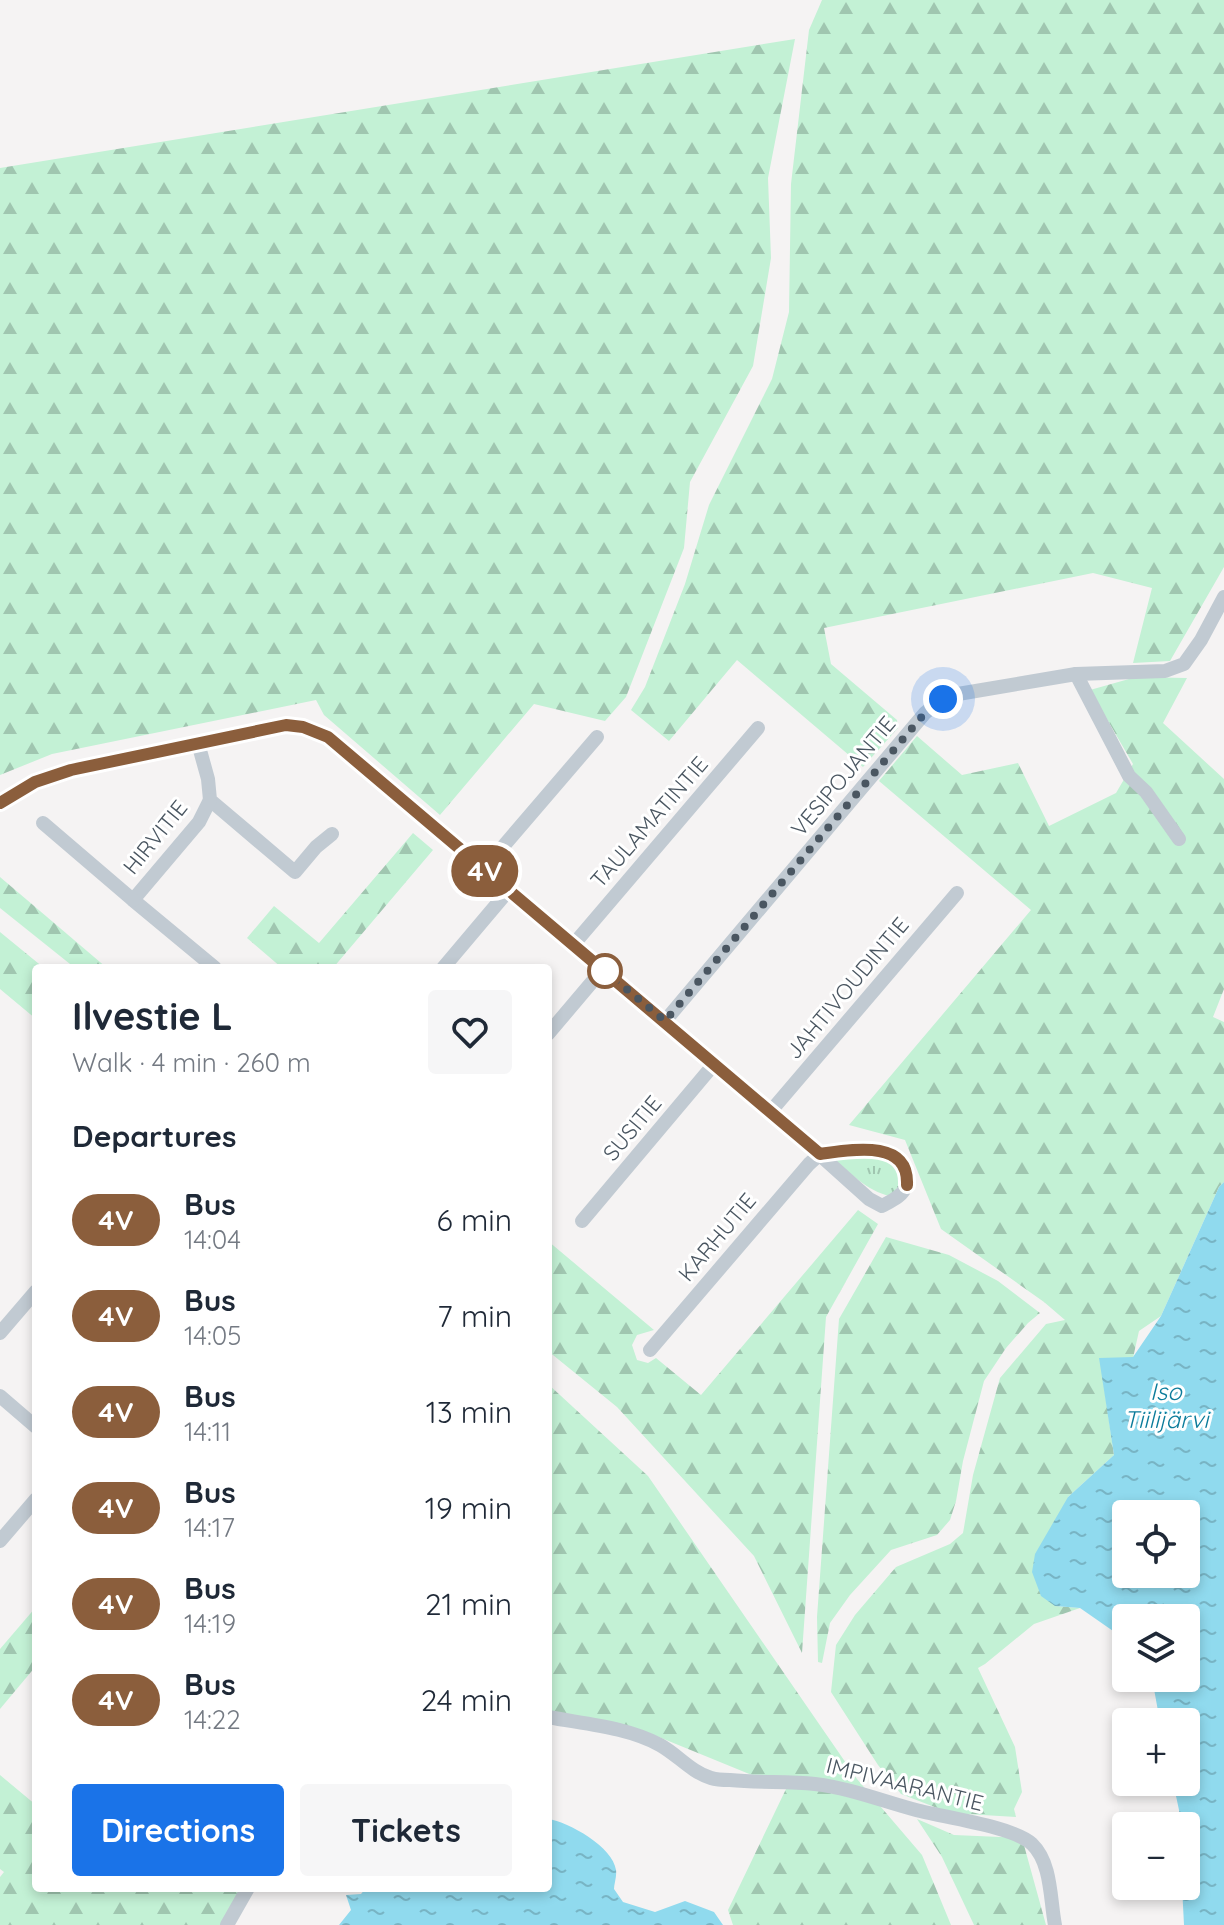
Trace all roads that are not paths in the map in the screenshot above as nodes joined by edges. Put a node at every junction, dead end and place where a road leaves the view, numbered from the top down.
1 (1224, 597) edge
2 (1076, 674) junction
3 (758, 728) dead end
4 (597, 737) dead end
5 (198, 743) junction
6 (210, 800) junction
7 (0, 803) edge
8 (43, 823) dead end
9 (332, 834) dead end
10 (1179, 839) dead end
11 (483, 870) junction
12 (508, 891) junction
13 (957, 893) dead end
14 (133, 900) junction
15 (573, 945) junction
16 (210, 964) edge
17 (446, 964) edge
18 (603, 969) junction
19 (665, 1021) junction
20 (552, 1029) edge
21 (715, 1063) junction
22 (771, 1111) junction
23 (820, 1154) junction
24 (582, 1221) dead end
25 (32, 1296) edge
26 (0, 1333) edge
27 (650, 1350) dead end
28 (0, 1396) edge
29 (32, 1424) edge
30 (32, 1504) edge
31 (0, 1541) edge
32 (552, 1718) edge
33 (246, 1892) edge
34 (227, 1925) edge
35 (1055, 1925) edge

1 - 2 street, VESIPOJANTIE
2 - 10 street
2 - 19 street, VESIPOJANTIE
3 - 15 street, TAULAMATINTIE
4 - 11 street
5 - 6 street
5 - 7 street
5 - 11 street
6 - 9 street
6 - 14 street, HIRVITIE
8 - 14 street, HIRVITIE
11 - 12 street
12 - 15 street
12 - 17 street
13 - 22 street, JAHTIVOUDINTIE
14 - 16 street, HIRVITIE
15 - 18 street
18 - 19 street
18 - 20 street
19 - 21 street
21 - 22 street
21 - 24 street, SUSITIE
22 - 23 street
23 - 23 street
23 - 27 street, KARHUTIE
25 - 26 street
28 - 29 street
30 - 31 street
32 - 35 street, IMPIVAARANTIE
33 - 34 street

